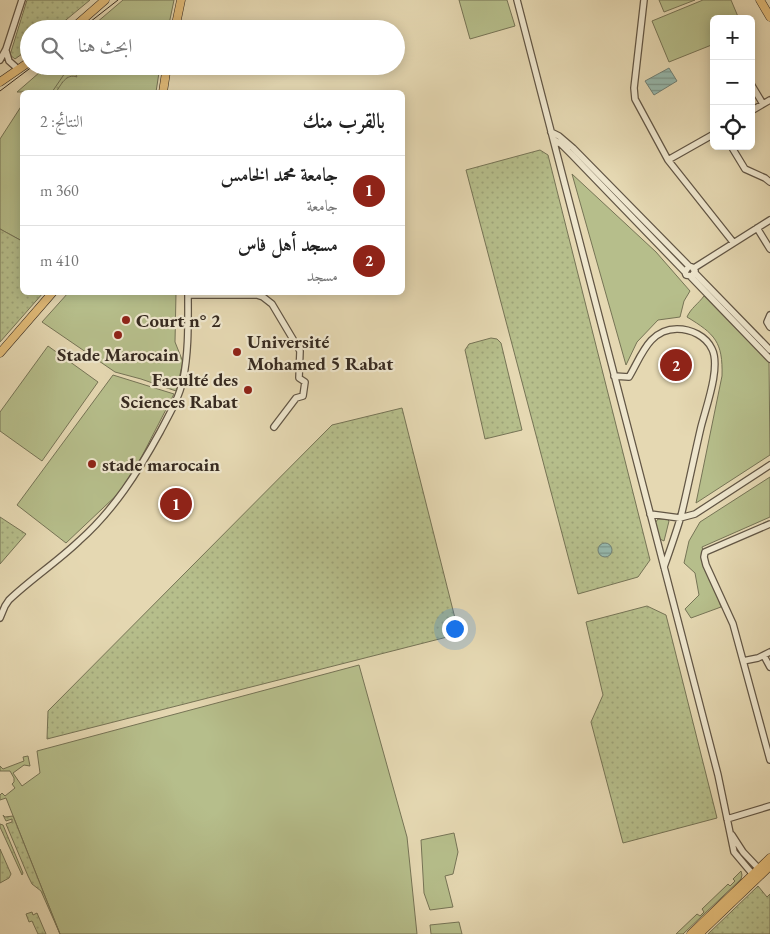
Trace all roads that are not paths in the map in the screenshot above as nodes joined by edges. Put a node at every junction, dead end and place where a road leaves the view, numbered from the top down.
1 (22, 0) edge
2 (105, 0) edge
3 (181, 0) edge
4 (517, 0) edge
5 (644, 0) edge
6 (760, 0) edge
7 (770, 17) edge
8 (82, 20) edge
9 (177, 20) edge
10 (6, 49) junction
11 (0, 60) edge
12 (18, 69) joint
13 (166, 75) edge
14 (0, 82) edge
15 (163, 90) edge
16 (755, 91) edge
17 (770, 100) edge
18 (763, 104) junction
19 (755, 109) edge
20 (551, 132) junction
21 (710, 136) edge
22 (554, 140) junction
23 (733, 150) edge
24 (668, 160) junction
25 (770, 182) edge
26 (770, 220) edge
27 (757, 228) junction
28 (733, 242) junction
29 (770, 249) edge
30 (690, 271) junction
31 (50, 295) edge
32 (188, 295) edge
33 (258, 295) edge
34 (770, 315) edge
35 (770, 327) edge
36 (770, 350) edge
37 (0, 353) edge
38 (770, 359) edge
39 (614, 376) junction
40 (274, 427) dead end
41 (770, 465) edge
42 (650, 514) junction
43 (680, 518) junction
44 (770, 524) edge
45 (664, 567) junction
46 (0, 618) edge
47 (770, 652) edge
48 (764, 656) junction
49 (742, 661) junction
50 (770, 667) edge
51 (770, 760) edge
52 (770, 806) edge
53 (728, 819) junction
54 (731, 833) junction
55 (770, 858) edge
56 (770, 866) edge
57 (761, 871) junction
58 (754, 877) junction
59 (691, 934) edge
60 (699, 934) edge

1 - 10 street
2 - 8 main road
3 - 9 main road
4 - 20 street
5 - 24 street
6 - 7 main road
10 - 11 street
10 - 12 street
12 - 14 main road
13 - 15 main road
16 - 18 street
17 - 18 street
18 - 19 street
20 - 22 street
20 - 30 street
21 - 24 street
22 - 30 street
22 - 39 street
23 - 25 street
24 - 28 street
26 - 27 street
27 - 28 street
27 - 29 street
28 - 30 street
30 - 36 street
30 - 38 street
31 - 37 main road
32 - 46 street
33 - 40 street
34 - 35 street
39 - 42 street
39 - 43 street
41 - 43 street
42 - 43 street
42 - 45 street
43 - 45 street
44 - 49 street
45 - 53 street
47 - 48 street
48 - 49 street
48 - 50 street
49 - 51 street
52 - 53 street
53 - 54 street
54 - 57 street
54 - 58 street
55 - 57 main road
56 - 57 main road
57 - 58 main road
58 - 59 main road
58 - 60 main road

